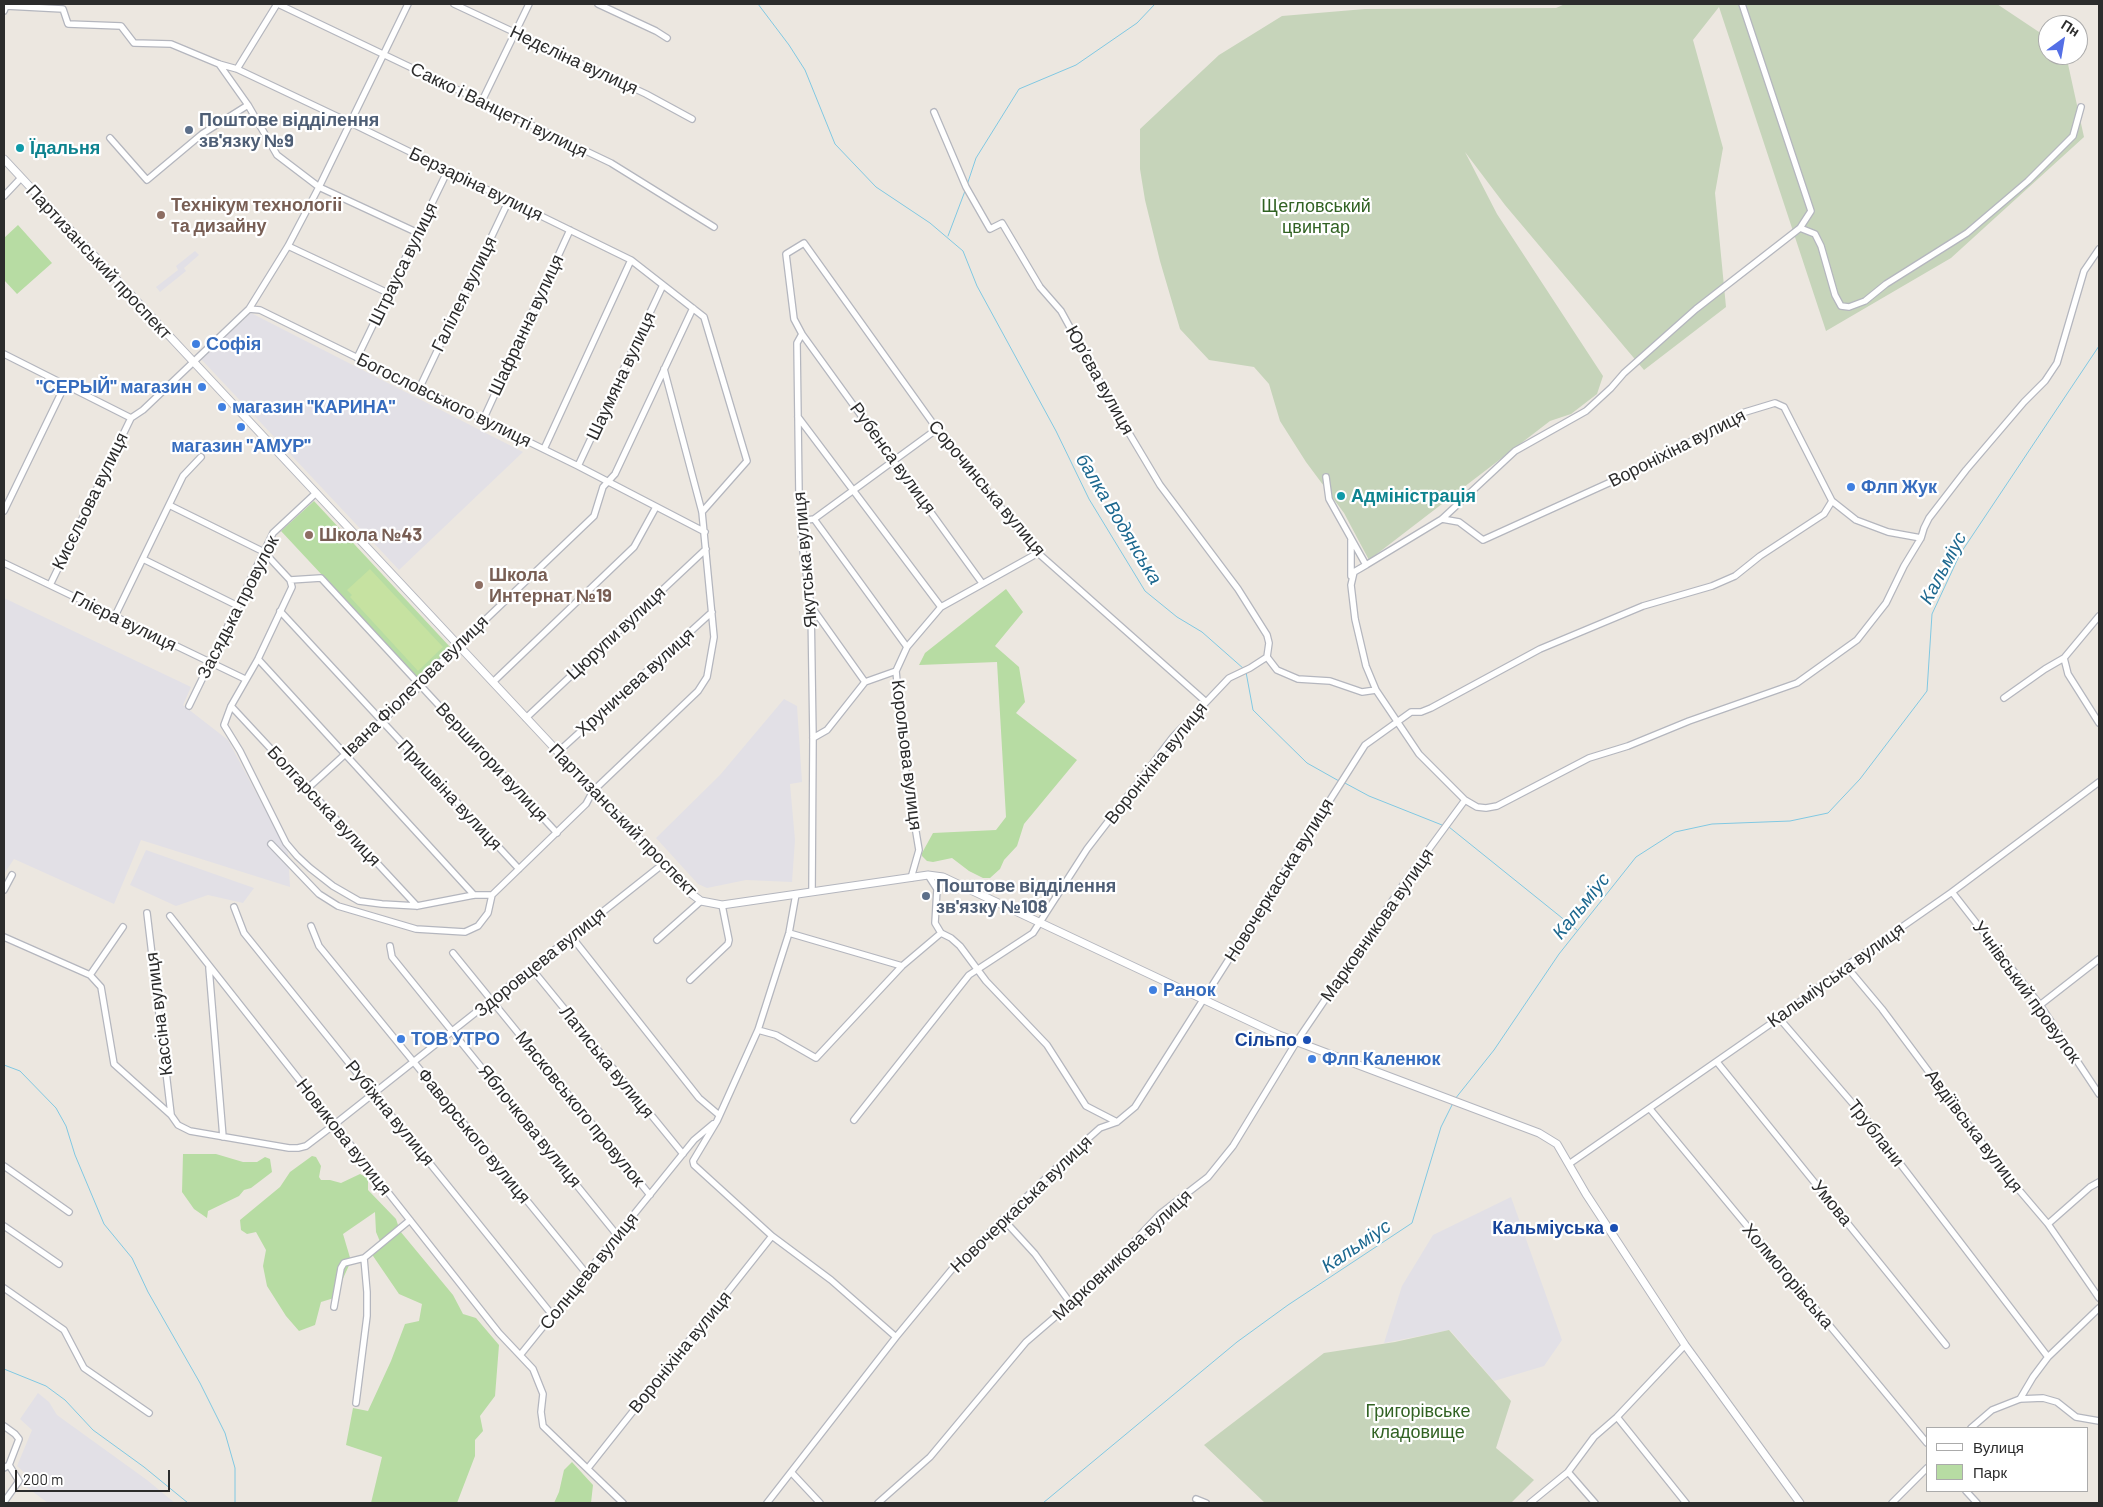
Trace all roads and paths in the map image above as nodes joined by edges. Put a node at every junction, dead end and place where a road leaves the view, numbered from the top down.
1 (69, 4) edge
2 (278, 4) edge
3 (408, 4) edge
4 (454, 4) edge
5 (529, 4) edge
6 (598, 4) edge
7 (1742, 4) edge
8 (63, 9) junction
9 (4, 11) edge
10 (515, 32) junction
11 (667, 38) dead end
12 (384, 55) junction
13 (219, 64) junction
14 (237, 70) junction
15 (482, 101) junction
16 (248, 105) junction
17 (2081, 108) dead end
18 (934, 112) dead end
19 (692, 118) dead end
20 (351, 122) junction
21 (110, 138) dead end
22 (4, 159) edge
23 (448, 170) junction
24 (20, 179) junction
25 (319, 187) junction
26 (4, 196) edge
27 (509, 200) junction
28 (714, 227) dead end
29 (1800, 228) junction
30 (570, 230) junction
31 (418, 233) junction
32 (288, 246) junction
33 (2099, 249) edge
34 (631, 260) junction
35 (663, 285) junction
36 (388, 293) junction
37 (693, 308) junction
38 (249, 309) junction
39 (802, 334) junction
40 (4, 354) edge
41 (357, 358) junction
42 (193, 361) junction
43 (664, 369) junction
44 (65, 384) junction
45 (419, 388) junction
46 (798, 417) junction
47 (131, 418) junction
48 (483, 420) junction
49 (937, 430) junction
50 (544, 450) junction
51 (201, 457) dead end
52 (895, 460) junction
53 (578, 466) junction
54 (1326, 477) dead end
55 (608, 482) junction
56 (854, 490) junction
57 (316, 493) junction
58 (1832, 501) junction
59 (170, 505) junction
60 (656, 507) junction
61 (4, 511) edge
62 (702, 512) junction
63 (814, 519) junction
64 (1442, 519) junction
65 (800, 521) junction
66 (705, 532) junction
67 (1351, 538) junction
68 (1921, 538) junction
69 (706, 549) junction
70 (264, 552) junction
71 (1038, 553) junction
72 (143, 559) junction
73 (4, 563) edge
74 (1366, 565) junction
75 (290, 580) junction
76 (982, 583) junction
77 (50, 585) junction
78 (1351, 586) junction
79 (238, 606) junction
80 (811, 606) junction
81 (941, 607) junction
82 (280, 611) junction
83 (712, 612) junction
84 (116, 616) junction
85 (2099, 616) edge
86 (459, 644) junction
87 (908, 648) junction
88 (1267, 657) junction
89 (2064, 658) junction
90 (258, 659) junction
91 (210, 662) junction
92 (896, 671) junction
93 (245, 679) junction
94 (493, 682) junction
95 (865, 682) junction
96 (418, 683) junction
97 (1376, 690) junction
98 (2004, 698) dead end
99 (1205, 702) junction
100 (189, 706) dead end
101 (231, 706) junction
102 (526, 718) junction
103 (381, 720) junction
104 (1397, 723) junction
105 (2099, 723) edge
106 (813, 738) junction
107 (558, 752) junction
108 (345, 754) junction
109 (2099, 782) edge
110 (308, 788) junction
111 (594, 791) junction
112 (1466, 800) junction
113 (557, 832) junction
114 (271, 844) dead end
115 (663, 864) junction
116 (519, 869) junction
117 (12, 875) dead end
118 (928, 875) junction
119 (911, 878) junction
120 (4, 890) edge
121 (812, 892) junction
122 (1952, 892) junction
123 (796, 894) junction
124 (474, 895) junction
125 (492, 896) junction
126 (701, 901) junction
127 (722, 905) junction
128 (417, 906) junction
129 (234, 907) dead end
130 (147, 913) dead end
131 (170, 916) dead end
132 (1040, 921) junction
133 (311, 926) dead end
134 (123, 927) dead end
135 (789, 933) junction
136 (941, 934) junction
137 (571, 936) junction
138 (4, 937) edge
139 (657, 940) dead end
140 (390, 946) dead end
141 (453, 953) dead end
142 (2099, 958) edge
143 (902, 966) junction
144 (1846, 966) junction
145 (209, 968) junction
146 (531, 968) junction
147 (978, 969) junction
148 (90, 975) junction
149 (690, 980) dead end
150 (1205, 999) junction
151 (492, 1001) junction
152 (2040, 1005) junction
153 (1779, 1018) junction
154 (758, 1030) junction
155 (454, 1031) junction
156 (1297, 1041) junction
157 (415, 1062) junction
158 (1717, 1062) junction
159 (374, 1094) junction
160 (2099, 1094) edge
161 (1650, 1109) junction
162 (719, 1114) junction
163 (171, 1115) junction
164 (854, 1120) dead end
165 (716, 1121) junction
166 (1117, 1122) junction
167 (335, 1124) junction
168 (224, 1137) junction
169 (683, 1154) junction
170 (1569, 1164) junction
171 (4, 1166) edge
172 (2099, 1182) edge
173 (650, 1195) junction
174 (70, 1212) dead end
175 (1003, 1219) junction
176 (410, 1220) junction
177 (2048, 1224) junction
178 (4, 1226) edge
179 (616, 1235) junction
180 (772, 1236) junction
181 (364, 1258) junction
182 (59, 1264) dead end
183 (586, 1274) junction
184 (4, 1288) edge
185 (2099, 1298) edge
186 (1070, 1304) junction
187 (334, 1307) dead end
188 (2099, 1308) edge
189 (553, 1316) junction
190 (896, 1337) junction
191 (1685, 1345) junction
192 (1946, 1345) dead end
193 (521, 1354) junction
194 (2048, 1357) junction
195 (2020, 1399) junction
196 (356, 1404) dead end
197 (148, 1413) dead end
198 (1617, 1417) junction
199 (2099, 1421) edge
200 (4, 1426) edge
201 (1972, 1427) edge
202 (1926, 1442) edge
203 (6, 1466) edge
204 (588, 1468) junction
205 (1926, 1469) edge
206 (792, 1472) junction
207 (1568, 1472) junction
208 (1967, 1492) edge
209 (1196, 1499) dead end
210 (4, 1502) edge
211 (623, 1503) edge
212 (767, 1503) edge
213 (820, 1503) edge
214 (878, 1503) edge
215 (1206, 1503) edge
216 (1530, 1503) edge
217 (1594, 1503) edge
218 (1686, 1503) edge
219 (1800, 1503) edge
220 (1892, 1503) edge
221 (1977, 1503) edge

1 - 8 street
2 - 12 street, Сакко і Ванцетті вулиця
2 - 14 street
3 - 12 street
4 - 10 street, Недєліна вулиця
5 - 10 street
6 - 11 street
7 - 29 street
8 - 9 street
8 - 13 street, Берзаріна вулиця
10 - 15 street
10 - 19 street, Недєліна вулиця
12 - 15 street, Сакко і Ванцетті вулиця
12 - 20 street
13 - 14 street, Берзаріна вулиця
13 - 16 street
14 - 20 street, Берзаріна вулиця
15 - 28 street, Сакко і Ванцетті вулиця
16 - 21 street
16 - 25 street
17 - 29 street
18 - 88 street, Юр’єва вулиця
20 - 23 street, Берзаріна вулиця
20 - 25 street
22 - 24 street, Партизанський проспект
23 - 27 street, Берзаріна вулиця
23 - 31 street, Штрауса вулиця
24 - 26 street
24 - 42 street, Партизанський проспект
25 - 31 street
25 - 32 street
27 - 30 street, Берзаріна вулиця
27 - 45 street, Галілея вулиця
29 - 64 street
30 - 34 street, Берзаріна вулиця
30 - 48 street, Шафранна вулиця
31 - 36 street, Штрауса вулиця
32 - 36 street
32 - 38 street
33 - 68 street
34 - 35 street, Берзаріна вулиця
34 - 50 street
35 - 37 street, Берзаріна вулиця
35 - 53 street, Шаумяна вулиця
36 - 41 street, Штрауса вулиця
37 - 43 street, Івана Фіолетова вулиця
37 - 62 street, Берзаріна вулиця
38 - 41 street, Богословського вулиця
38 - 42 street
39 - 46 street, Якутська вулиця
39 - 49 street, Сорочинська вулиця
39 - 52 street, Рубенса вулиця
40 - 44 street
41 - 45 street, Богословського вулиця
42 - 47 street
42 - 57 street, Партизанський проспект
43 - 55 street, Івана Фіолетова вулиця
43 - 62 street
44 - 47 street
44 - 61 street
45 - 48 street, Богословського вулиця
46 - 56 street
46 - 65 street, Якутська вулиця
47 - 77 street, Кисєльова вулиця
48 - 50 street, Богословського вулиця
49 - 52 street
49 - 71 street, Сорочинська вулиця
50 - 53 street, Богословського вулиця
51 - 59 street
52 - 56 street
52 - 76 street, Рубенса вулиця
53 - 55 street, Богословського вулиця
54 - 67 street
55 - 60 street, Богословського вулиця
55 - 86 street, Івана Фіолетова вулиця
56 - 63 street
56 - 81 street
57 - 70 street, Засядька провулок
57 - 86 street, Партизанський проспект
58 - 64 street, Вороніхіна вулиця
58 - 68 street, Вороніхіна вулиця
58 - 104 street, Новочеркаська вулиця
59 - 70 street
59 - 72 street
60 - 66 street, Богословського вулиця
60 - 94 street
62 - 66 street
63 - 65 street
63 - 87 street
64 - 74 street
65 - 80 street, Якутська вулиця
66 - 69 street
67 - 74 street
67 - 78 street
68 - 112 street
69 - 83 street
69 - 102 street, Цюрупи вулиця
70 - 75 street
70 - 79 street, Засядька провулок
71 - 76 street, Корольова вулиця
71 - 99 street, Сорочинська вулиця
72 - 79 street
72 - 84 street
73 - 77 street, Глієра вулиця
74 - 78 street
75 - 82 street, Засядька провулок
75 - 96 street, Вершигори вулиця
76 - 81 street, Корольова вулиця
77 - 84 street, Глієра вулиця
78 - 97 street
79 - 91 street, Засядька провулок
80 - 95 street
80 - 106 street, Якутська вулиця
81 - 87 street, Корольова вулиця
82 - 90 street, Засядька провулок
82 - 103 street, Пришвіна вулиця
83 - 107 street, Хруничева вулиця
83 - 111 street
84 - 91 street, Глієра вулиця
85 - 89 street
86 - 94 street, Партизанський проспект
86 - 96 street, Івана Фіолетова вулиця
87 - 92 street, Корольова вулиця
88 - 97 street
88 - 99 street, Вороніхіна вулиця
89 - 98 street
89 - 105 street
90 - 93 street, Засядька провулок
90 - 108 street
91 - 93 street, Глієра вулиця
91 - 100 street, Засядька провулок
92 - 95 street
92 - 119 street, Корольова вулиця
93 - 101 street, Засядька провулок
94 - 102 street, Партизанський проспект
95 - 106 street
96 - 103 street, Івана Фіолетова вулиця
96 - 113 street, Вершигори вулиця
97 - 104 street
99 - 132 street, Вороніхіна вулиця
101 - 110 street, Болгарська вулиця
101 - 128 street, Засядька провулок
102 - 107 street, Партизанський проспект
103 - 108 street, Івана Фіолетова вулиця
103 - 116 street, Пришвіна вулиця
104 - 112 street
104 - 150 street, Новочеркаська вулиця
106 - 121 street, Якутська вулиця
107 - 111 street, Партизанський проспект
108 - 110 street, Івана Фіолетова вулиця
108 - 124 street
109 - 122 street, Кальміуська вулиця
110 - 128 street, Болгарська вулиця
111 - 113 street
111 - 115 street, Партизанський проспект
112 - 156 street, Марковникова вулиця
113 - 116 street
114 - 125 street
115 - 126 street, Партизанський проспект
115 - 137 street, Здоровцева вулиця
116 - 125 street
117 - 120 street
118 - 119 street, Партизанський проспект
118 - 132 street, Партизанський проспект
118 - 136 street
119 - 121 street, Партизанський проспект
121 - 123 street, Партизанський проспект
122 - 144 street, Кальміуська вулиця
122 - 152 street, Учнівський провулок
123 - 127 street, Партизанський проспект
123 - 135 street
124 - 125 street
124 - 128 street
126 - 127 street, Партизанський проспект
126 - 139 street
127 - 149 street
129 - 159 street, Рубіжна вулиця
130 - 163 street, Кассіна вулиця
131 - 145 street, Новикова вулиця
132 - 147 street, Вороніхіна вулиця
132 - 150 street, Партизанський проспект
133 - 157 street, Фаворського вулиця
134 - 148 street
135 - 143 street
135 - 154 street
136 - 143 street
136 - 147 street
137 - 146 street, Здоровцева вулиця
137 - 162 street
138 - 148 street
140 - 155 street, Яблочкова вулиця
141 - 151 street, Мясковського провулок
142 - 152 street
143 - 154 street
144 - 153 street, Кальміуська вулиця
144 - 177 street, Авдіївська вулиця
145 - 167 street, Новикова вулиця
145 - 168 street
146 - 151 street, Здоровцева вулиця
146 - 169 street, Латиська вулиця
147 - 164 street, Вороніхіна вулиця
147 - 166 street
148 - 163 street, Здоровцева вулиця
150 - 156 street, Партизанський проспект
150 - 166 street, Новочеркаська вулиця
151 - 155 street, Здоровцева вулиця
151 - 173 street, Мясковського провулок
152 - 160 street, Учнівський провулок
153 - 158 street, Кальміуська вулиця
153 - 194 street, Трублани
154 - 162 street
155 - 157 street, Здоровцева вулиця
155 - 179 street, Яблочкова вулиця
156 - 170 street, Партизанський проспект
156 - 186 street, Марковникова вулиця
157 - 159 street, Здоровцева вулиця
157 - 183 street, Фаворського вулиця
158 - 161 street, Кальміуська вулиця
158 - 192 street, Умова
159 - 167 street, Здоровцева вулиця
159 - 189 street, Рубіжна вулиця
161 - 170 street, Кальміуська вулиця
161 - 202 street, Холмогорівська
162 - 165 street
163 - 168 street, Здоровцева вулиця
165 - 169 street, Солнцева вулиця
165 - 180 street
166 - 175 street, Новочеркаська вулиця
167 - 168 street, Здоровцева вулиця
167 - 176 street, Новикова вулиця
169 - 173 street, Солнцева вулиця
170 - 191 street, Партизанський проспект
171 - 174 street
172 - 177 street
173 - 179 street, Солнцева вулиця
175 - 186 street
175 - 190 street, Новочеркаська вулиця
176 - 181 street
176 - 193 street, Новикова вулиця
177 - 185 street, Авдіївська вулиця
178 - 182 street
179 - 183 street, Солнцева вулиця
180 - 190 street
180 - 204 street, Вороніхіна вулиця
181 - 187 street
181 - 196 street
183 - 189 street, Солнцева вулиця
184 - 197 street
186 - 214 street, Марковникова вулиця
188 - 194 street
189 - 193 street, Солнцева вулиця
190 - 206 street, Новочеркаська вулиця
191 - 198 street
191 - 219 street, Партизанський проспект
193 - 204 street, Новикова вулиця
194 - 195 street
195 - 199 street
195 - 201 street
198 - 207 street
198 - 218 street
200 - 203 street
203 - 210 street
204 - 211 street, Новикова вулиця
205 - 220 street
206 - 212 street, Новочеркаська вулиця
206 - 213 street
207 - 216 street
207 - 217 street
208 - 221 street
209 - 215 street

